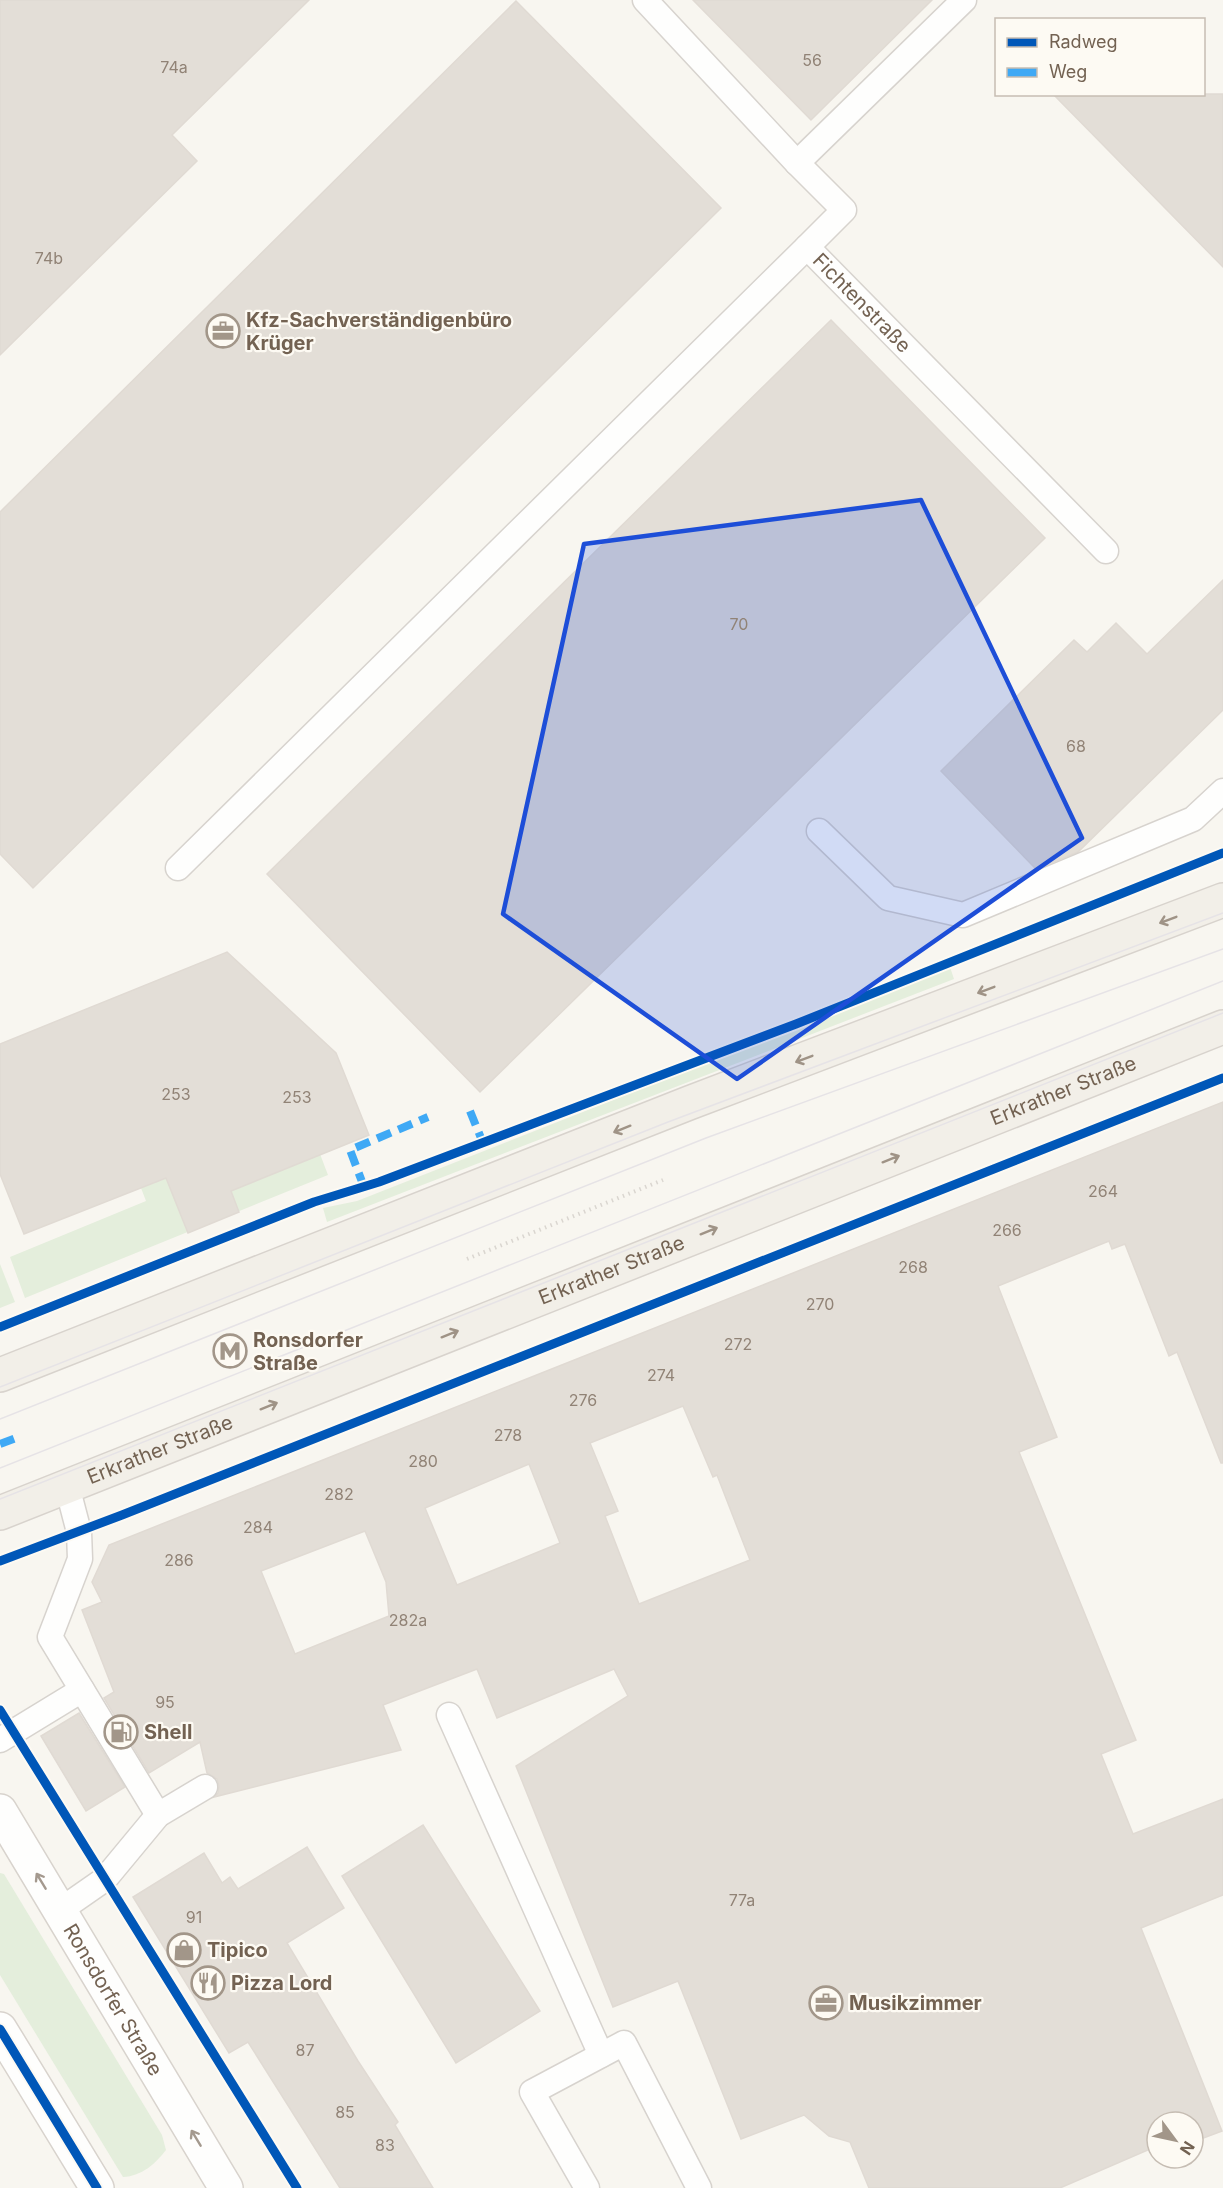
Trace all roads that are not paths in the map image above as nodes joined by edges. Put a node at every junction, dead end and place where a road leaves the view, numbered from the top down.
1 (645, 0) edge
2 (964, 0) edge
3 (797, 164) junction
4 (807, 247) junction
5 (1106, 551) dead end
6 (1223, 791) edge
7 (819, 831) dead end
8 (178, 868) dead end
9 (1223, 900) edge
10 (1223, 1027) edge
11 (0, 1375) edge
12 (67, 1486) junction
13 (0, 1513) edge
14 (82, 1690) junction
15 (449, 1715) dead end
16 (0, 1740) edge
17 (205, 1787) dead end
18 (0, 1811) edge
19 (158, 1815) junction
20 (59, 1911) junction
21 (0, 2029) edge
22 (601, 2055) junction
23 (215, 2184) edge
24 (97, 2188) edge
25 (587, 2188) edge
26 (699, 2188) edge

1 - 3 lane, Fichtenstraße
2 - 3 lane
3 - 4 lane, Fichtenstraße
4 - 5 lane, Fichtenstraße
4 - 8 lane
6 - 7 lane
9 -> 11 main road
12 -> 10 main road, Erkrather Straße
12 - 13 main road, Erkrather Straße
12 - 14 lane
14 - 16 lane
14 - 19 lane
15 - 22 lane
17 - 19 lane
20 -> 18 main road, Ronsdorfer Straße
19 - 20 lane
23 -> 20 main road, Ronsdorfer Straße
21 - 24 main road
22 - 25 lane
22 - 26 lane

